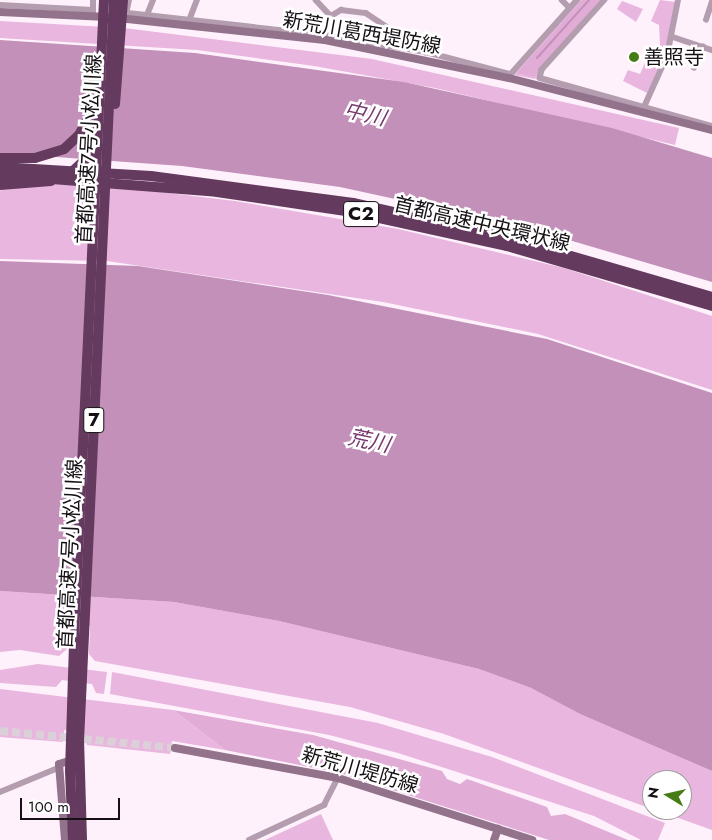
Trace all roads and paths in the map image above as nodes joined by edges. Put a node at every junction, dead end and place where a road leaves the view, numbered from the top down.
1 (93, 0) edge
2 (114, 0) edge
3 (123, 0) edge
4 (129, 0) edge
5 (153, 0) edge
6 (197, 0) edge
7 (316, 0) edge
8 (562, 0) edge
9 (577, 0) edge
10 (604, 0) edge
11 (678, 0) edge
12 (712, 1) edge
13 (0, 5) edge
14 (570, 8) junction
15 (98, 9) edge
16 (0, 12) edge
17 (125, 15) junction
18 (147, 15) junction
19 (190, 18) junction
20 (706, 20) dead end
21 (673, 37) junction
22 (703, 47) junction
23 (712, 50) edge
24 (426, 52) junction
25 (694, 68) dead end
26 (510, 76) junction
27 (608, 99) junction
28 (645, 105) junction
29 (712, 128) edge
30 (0, 158) edge
31 (0, 167) edge
32 (0, 175) edge
33 (0, 185) edge
34 (712, 297) edge
35 (712, 306) edge
36 (175, 748) tunnel mouth
37 (58, 768) junction
38 (338, 778) junction
39 (0, 792) edge
40 (498, 828) junction
41 (65, 840) edge
42 (73, 840) edge
43 (82, 840) edge
44 (87, 840) edge
45 (249, 840) edge
46 (494, 840) edge
47 (532, 840) edge

1 - 15 street
2 - 43 highway, 首都高速7号小松川線 / 7, bridge
3 - 33 highway, bridge
4 - 17 street
5 - 18 street
6 - 19 street
7 - 24 street
8 - 14 street
9 - 14 street
10 - 27 street
11 - 21 street
12 - 20 street
13 - 15 street
14 - 26 street
15 - 16 main road, 新荒川葛西堤防線
15 - 17 main road, 新荒川葛西堤防線
15 - 30 highway, bridge
15 - 42 highway, 首都高速7号小松川線 / 7, bridge
17 - 18 street
17 - 26 main road, 新荒川葛西堤防線
18 - 19 street
19 - 24 street
21 - 22 street
21 - 28 street
22 - 23 street
22 - 25 street
24 - 26 street
26 - 27 main road, 新荒川葛西堤防線
27 - 28 street
27 - 29 main road, 新荒川葛西堤防線
28 - 29 street
31 - 34 highway, 首都高速中央環状線 / C2, bridge
32 - 35 highway, 首都高速中央環状線 / C2, bridge
36 - 38 main road, 新荒川堤防線
37 - 39 street
37 - 41 main road
37 - 44 main road
38 - 40 main road, 新荒川堤防線
38 - 45 street
40 - 46 main road
40 - 47 main road, 新荒川堤防線

